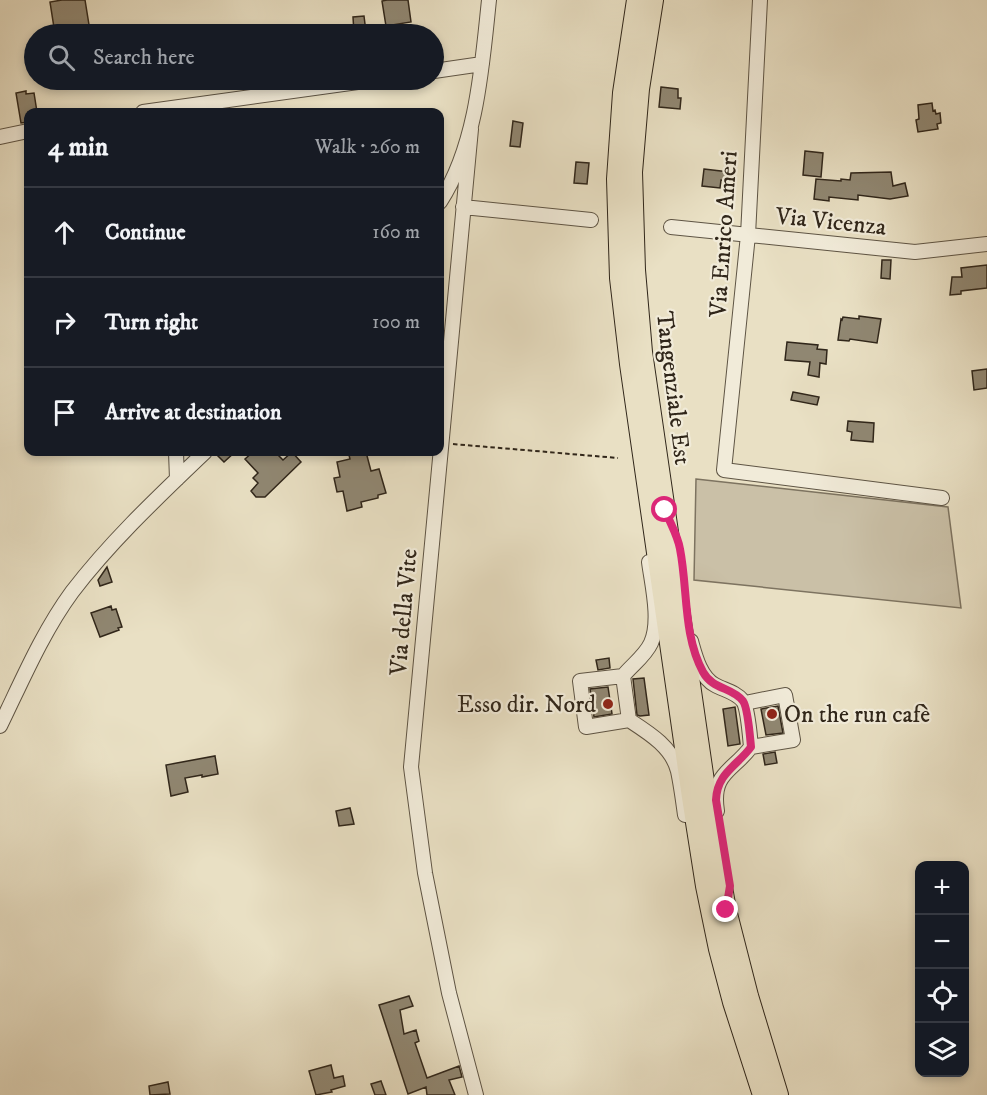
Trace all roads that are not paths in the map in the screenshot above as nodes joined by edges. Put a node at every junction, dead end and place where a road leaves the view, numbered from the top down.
1 (489, 0) edge
2 (638, 0) edge
3 (653, 0) edge
4 (760, 0) edge
5 (482, 64) junction
6 (444, 70) edge
7 (306, 90) edge
8 (187, 108) edge
9 (471, 129) junction
10 (24, 132) edge
11 (0, 137) edge
12 (444, 196) edge
13 (463, 207) junction
14 (591, 220) dead end
15 (671, 227) dead end
16 (748, 235) junction
17 (987, 244) edge
18 (444, 411) edge
19 (176, 456) edge
20 (201, 456) edge
21 (440, 456) edge
22 (177, 479) junction
23 (942, 498) dead end
24 (658, 511) junction
25 (623, 675) junction
26 (745, 703) junction
27 (629, 720) junction
28 (0, 726) edge
29 (751, 747) junction
30 (706, 886) junction
31 (726, 910) junction
32 (476, 1095) edge
33 (763, 1095) edge
34 (778, 1095) edge

1 - 5 street
2 - 24 highway, Tangenziale Est
3 - 24 highway, Tangenziale Est
4 - 16 street, Via Enrico Ameri
5 - 6 street
5 - 9 street
7 - 8 street
9 - 12 street
9 - 13 street, Via della Vite
10 - 11 street
13 - 14 street
13 - 18 street, Via della Vite
15 - 16 street, Via Vicenza
16 - 17 street, Via Vicenza
16 - 23 street, Via Enrico Ameri
19 - 22 street
20 - 22 street
21 - 32 street, Via della Vite
22 - 28 street
24 - 25 street
24 - 26 street
24 - 30 highway, Tangenziale Est
24 - 31 highway, Tangenziale Est
25 - 27 street
25 - 27 street
26 - 29 street
26 - 29 street
27 - 30 street
29 - 31 street
30 - 33 highway, Tangenziale Est
31 - 34 highway, Tangenziale Est

